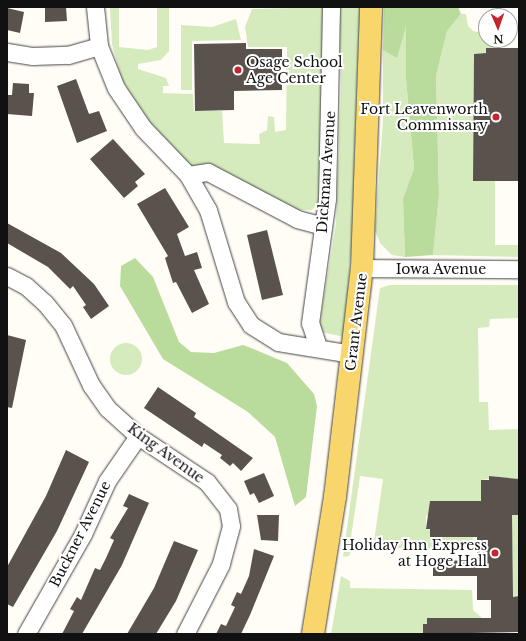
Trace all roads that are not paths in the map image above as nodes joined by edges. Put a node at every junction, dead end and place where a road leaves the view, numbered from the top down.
1 (95, 7) edge
2 (331, 7) edge
3 (371, 7) edge
4 (99, 46) junction
5 (7, 52) edge
6 (188, 175) junction
7 (323, 226) junction
8 (362, 268) junction
9 (519, 270) edge
10 (7, 276) edge
11 (318, 347) junction
12 (352, 354) junction
13 (138, 436) junction
14 (26, 634) edge
15 (185, 634) edge
16 (313, 634) edge

1 - 4 street
2 - 7 street, Dickman Avenue
3 - 8 main road, Grant Avenue
4 - 5 street
4 - 6 street
6 - 7 street
6 - 11 street
7 - 11 street, Dickman Avenue
8 - 9 street, Iowa Avenue
8 - 12 main road, Grant Avenue
10 - 13 street, King Avenue
11 - 12 street
12 - 16 main road, Grant Avenue
13 - 14 street, Buckner Avenue
13 - 15 street, King Avenue

